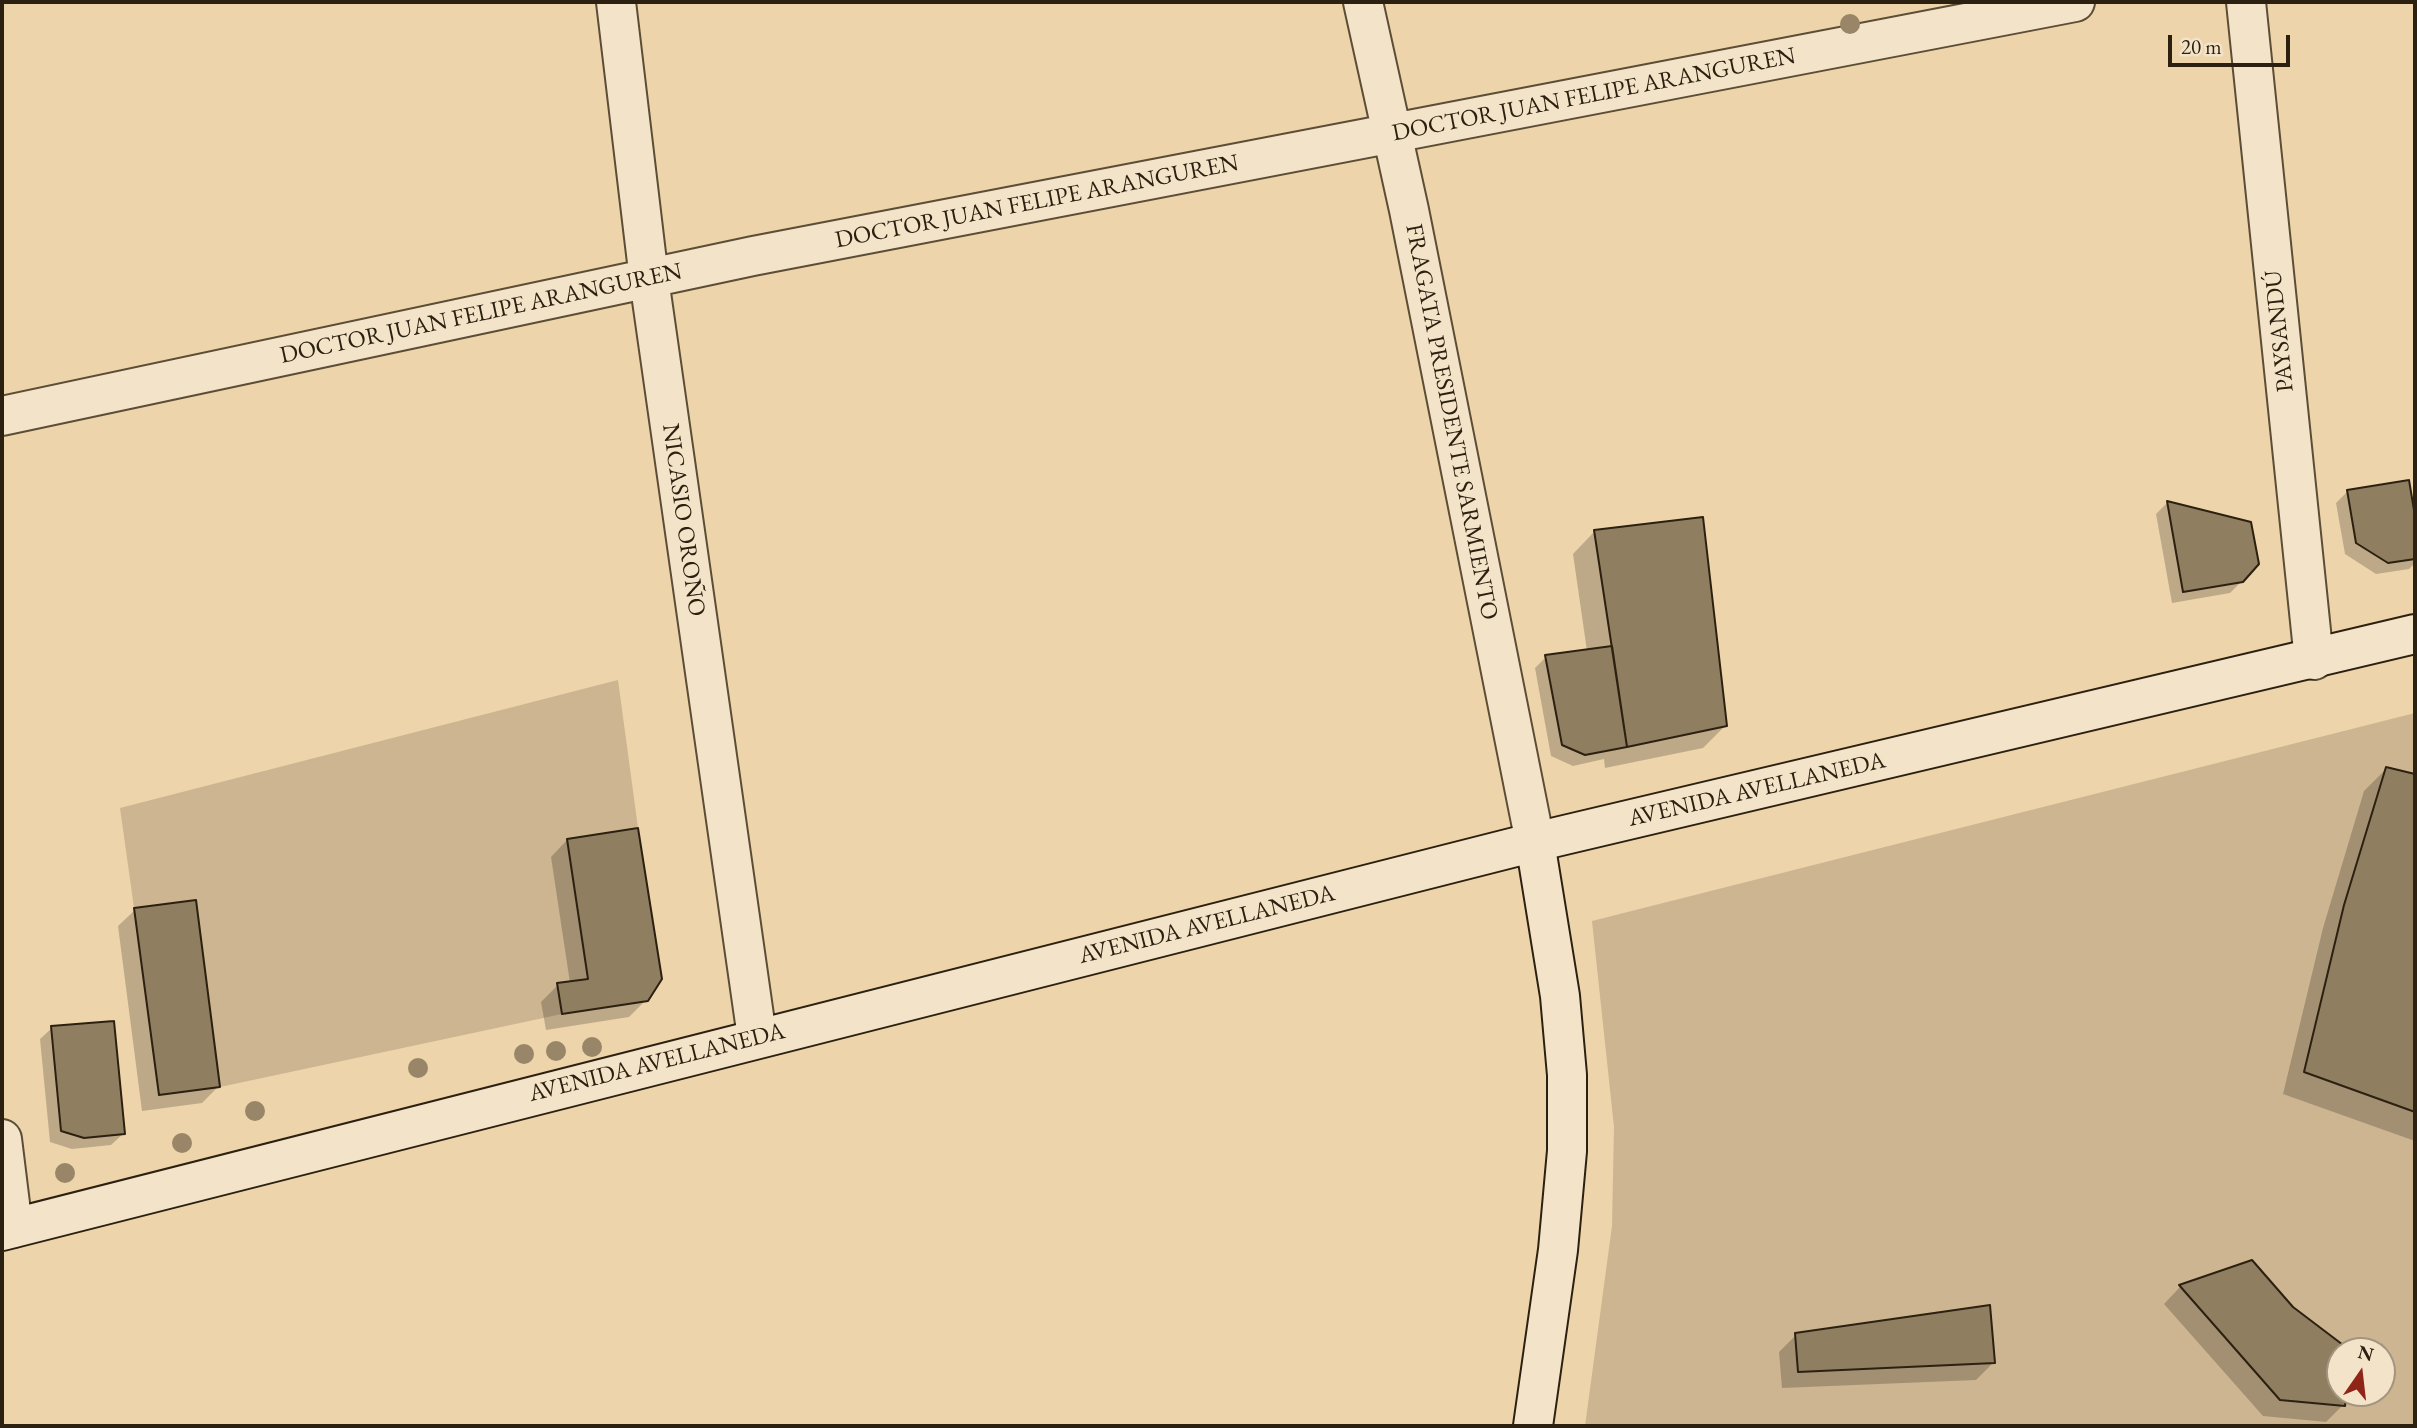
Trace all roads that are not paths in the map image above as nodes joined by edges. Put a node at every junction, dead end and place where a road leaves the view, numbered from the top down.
1 (615, 2) edge
2 (1363, 2) edge
3 (2075, 2) edge
4 (2246, 2) edge
5 (1390, 134) junction
6 (649, 279) junction
7 (2, 416) edge
8 (2415, 634) edge
9 (2314, 660) junction
10 (1535, 842) junction
11 (757, 1037) junction
12 (2, 1139) edge
13 (8, 1229) edge
14 (1533, 1426) edge

1 - 6 street, NICASIO OROÑO
2 - 5 street, FRAGATA PRESIDENTE SARMIENTO
3 - 5 street, DOCTOR JUAN FELIPE ARANGUREN
4 - 9 street, PAYSANDÚ
5 - 6 street, DOCTOR JUAN FELIPE ARANGUREN
5 - 10 street, FRAGATA PRESIDENTE SARMIENTO
6 - 7 street, DOCTOR JUAN FELIPE ARANGUREN
6 - 11 street, NICASIO OROÑO
8 - 9 street, AVENIDA AVELLANEDA
9 - 10 street, AVENIDA AVELLANEDA
10 - 11 street, AVENIDA AVELLANEDA
10 - 14 street, FRAGATA PRESIDENTE SARMIENTO
11 - 13 street, AVENIDA AVELLANEDA
12 - 13 street

